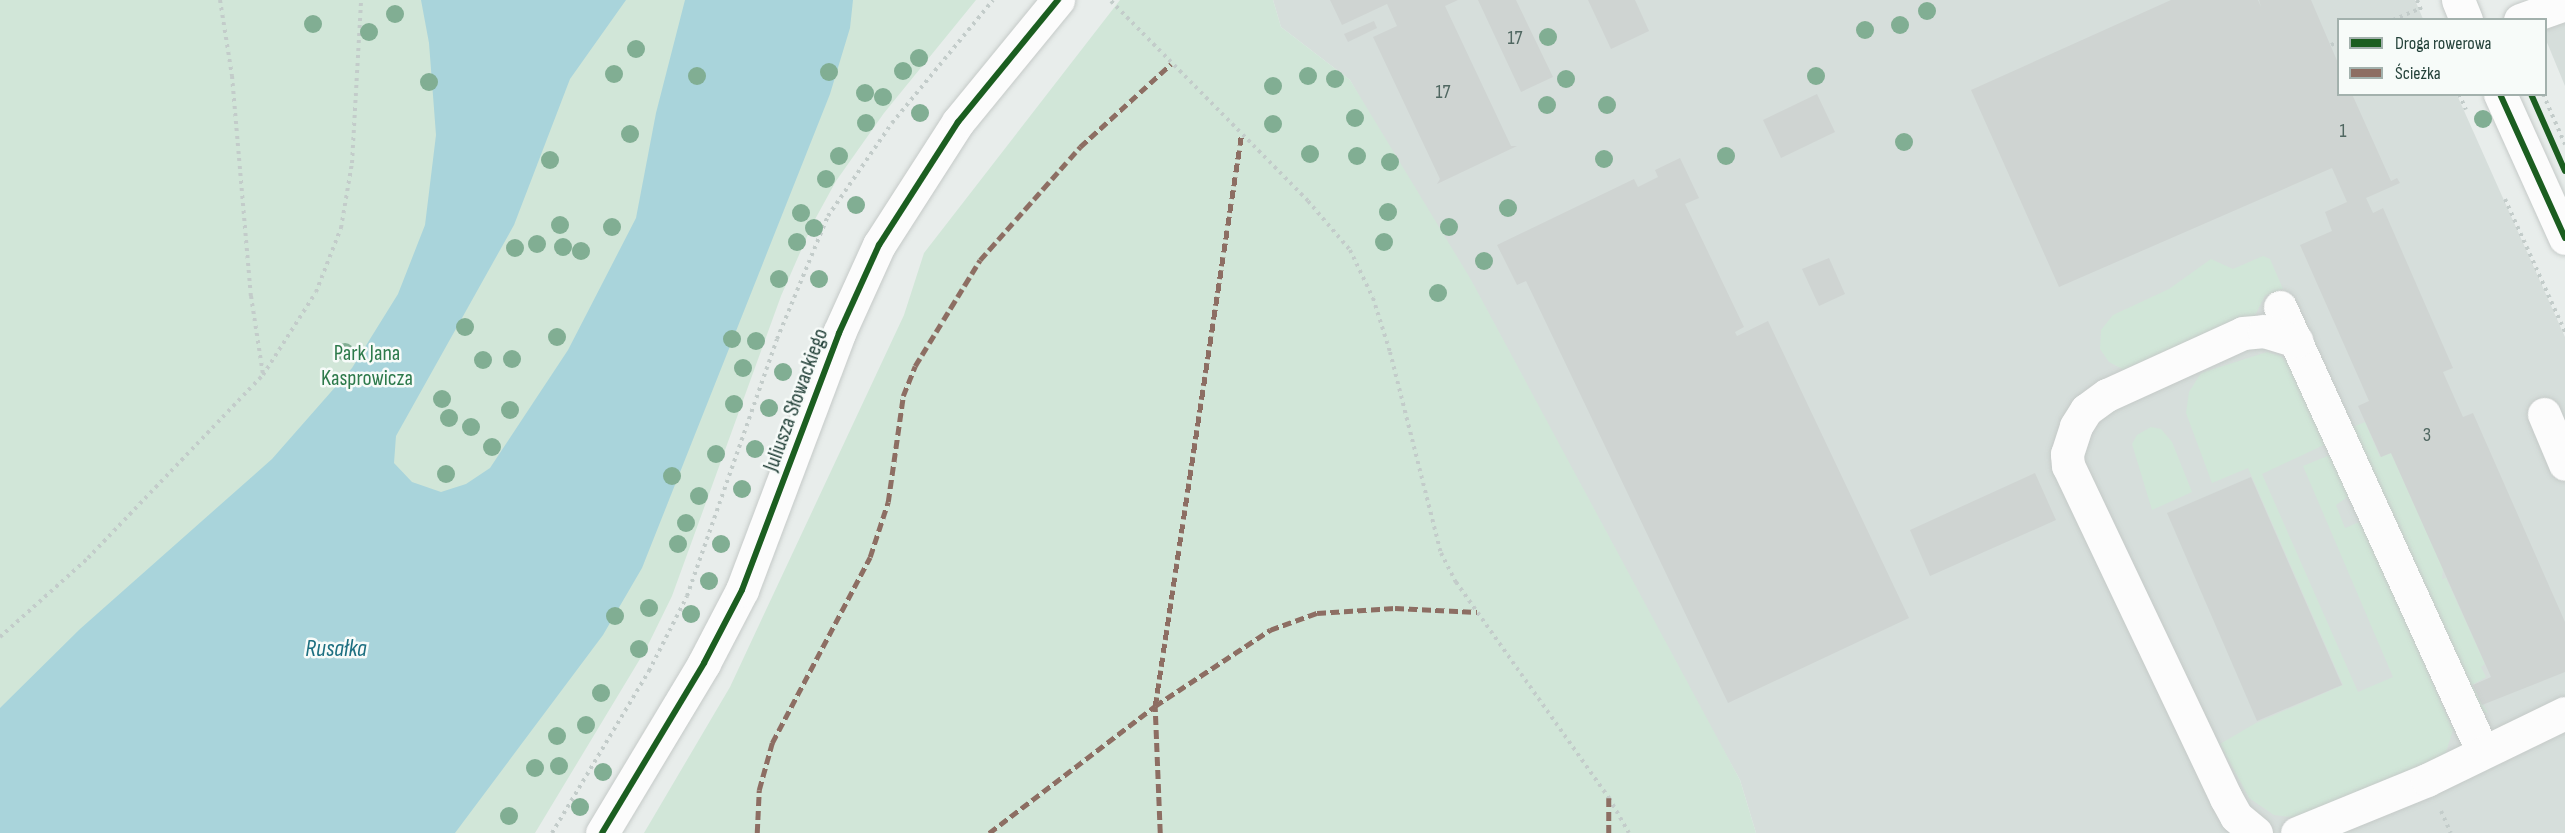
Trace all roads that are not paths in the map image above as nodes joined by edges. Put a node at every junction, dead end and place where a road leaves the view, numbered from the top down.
1 (1058, 0) edge
2 (2458, 0) edge
3 (2565, 4) edge
4 (2465, 18) edge
5 (2526, 18) edge
6 (2501, 96) edge
7 (2565, 238) edge
8 (2280, 307) dead end
9 (2296, 341) junction
10 (2544, 414) dead end
11 (2565, 464) edge
12 (2565, 713) edge
13 (2483, 752) junction
14 (602, 833) edge
15 (2256, 833) edge
16 (2297, 833) edge

1 - 14 street, Juliusza Słowackiego
2 - 4 street
3 - 5 street
6 - 7 street
8 - 9 street
9 - 13 street
9 - 15 street
10 - 11 street
12 - 13 street
13 - 16 street

